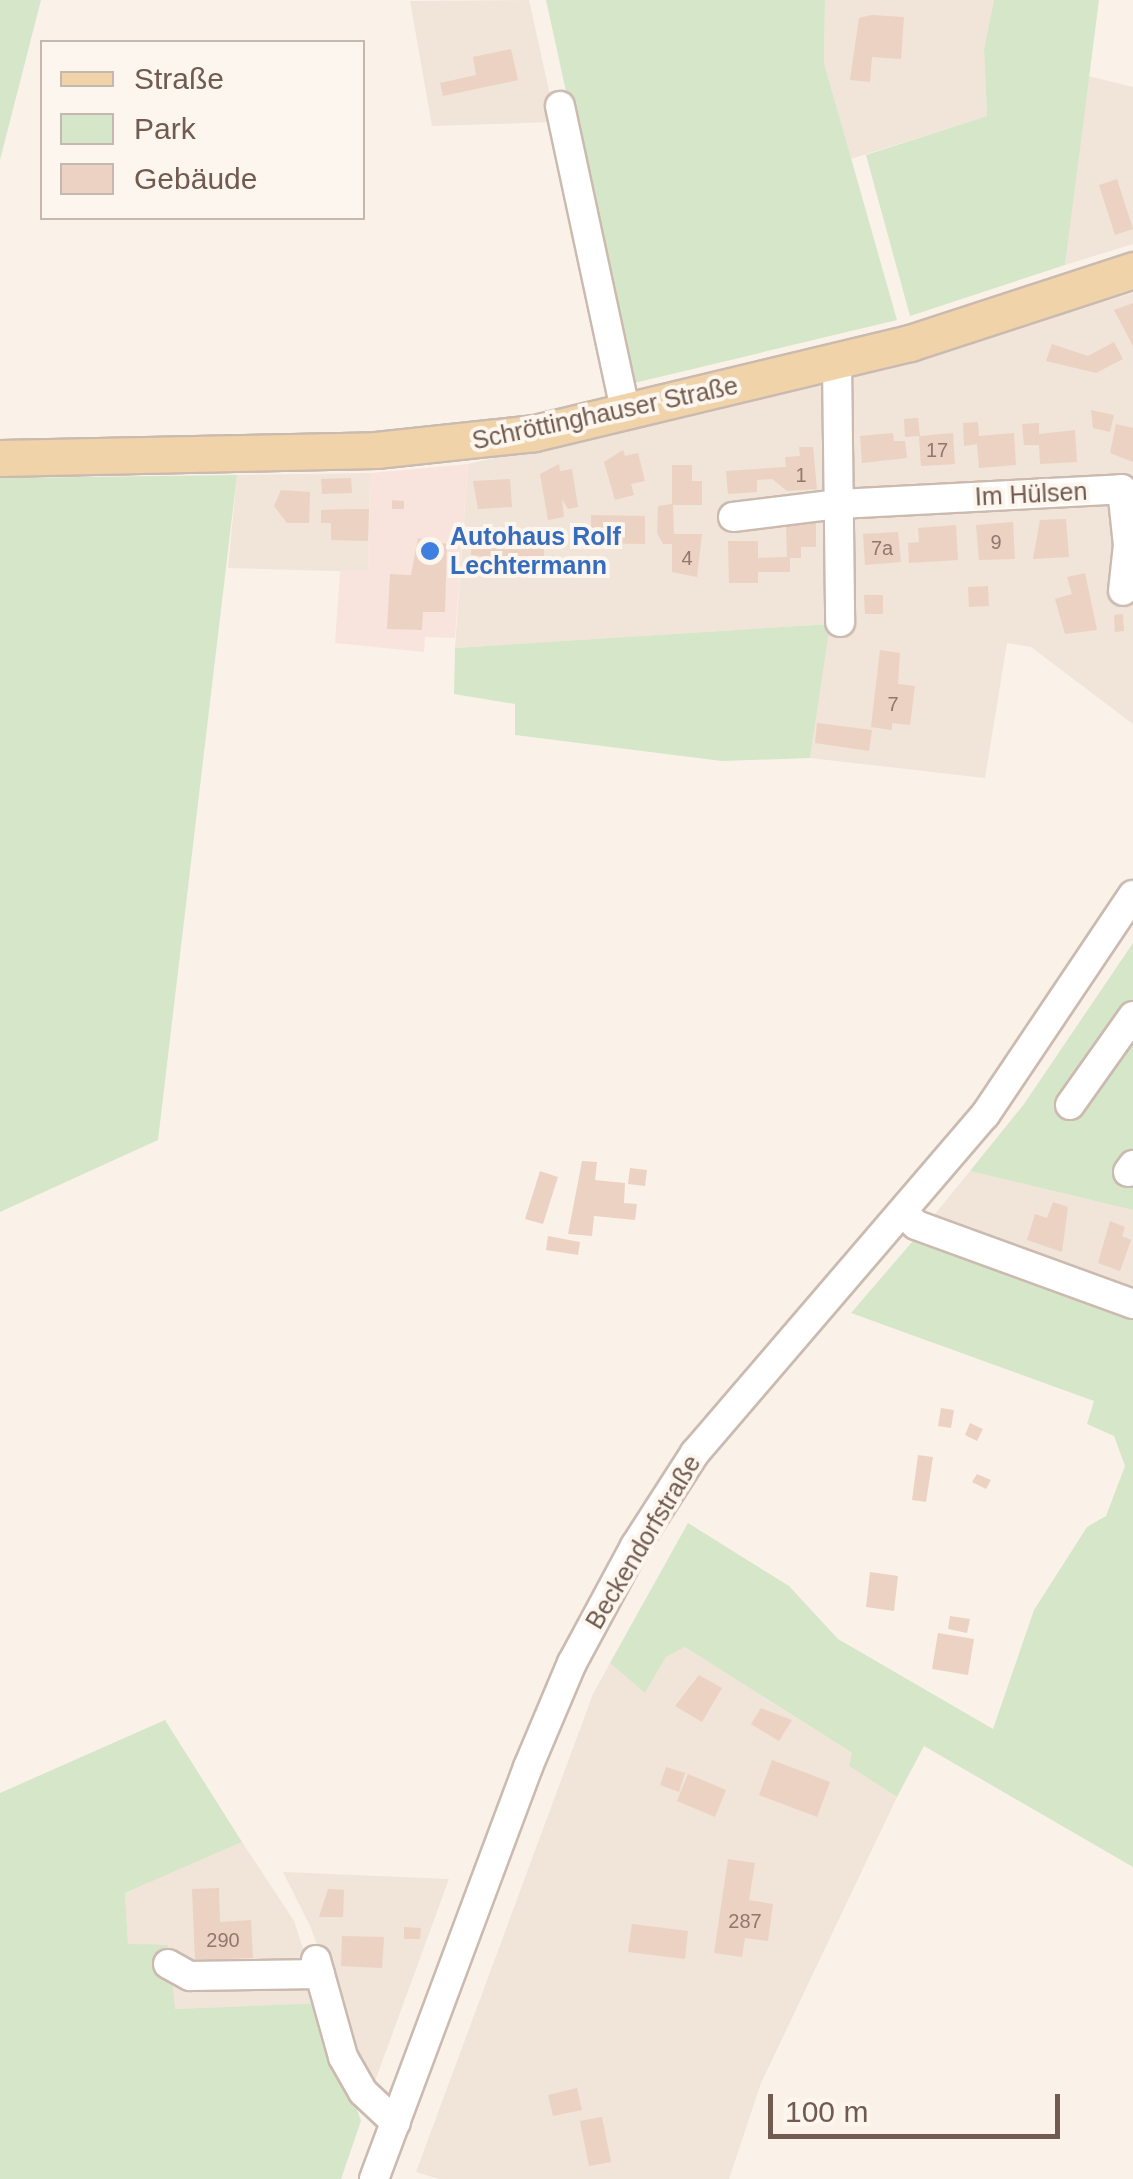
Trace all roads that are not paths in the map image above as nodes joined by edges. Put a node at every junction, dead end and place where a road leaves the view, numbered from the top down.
1 (560, 106) dead end
2 (1133, 270) edge
3 (837, 362) junction
4 (626, 413) junction
5 (0, 458) edge
6 (838, 504) junction
7 (732, 517) dead end
8 (1123, 591) dead end
9 (840, 622) dead end
10 (1133, 896) edge
11 (1133, 1016) edge
12 (1070, 1105) dead end
13 (903, 1212) junction
14 (1133, 1304) edge
15 (168, 1964) dead end
16 (396, 2123) junction
17 (374, 2179) edge

1 - 4 street
2 - 3 main road, Schröttinghauser Straße
3 - 4 main road, Schröttinghauser Straße
3 - 6 street
4 - 5 main road, Schröttinghauser Straße
6 - 7 street, Im Hülsen
6 - 8 street, Im Hülsen
6 - 9 street
10 - 13 street, Beckendorfstraße
11 - 12 street
13 - 14 street
13 - 16 street, Beckendorfstraße
15 - 16 street
16 - 17 street, Beckendorfstraße

